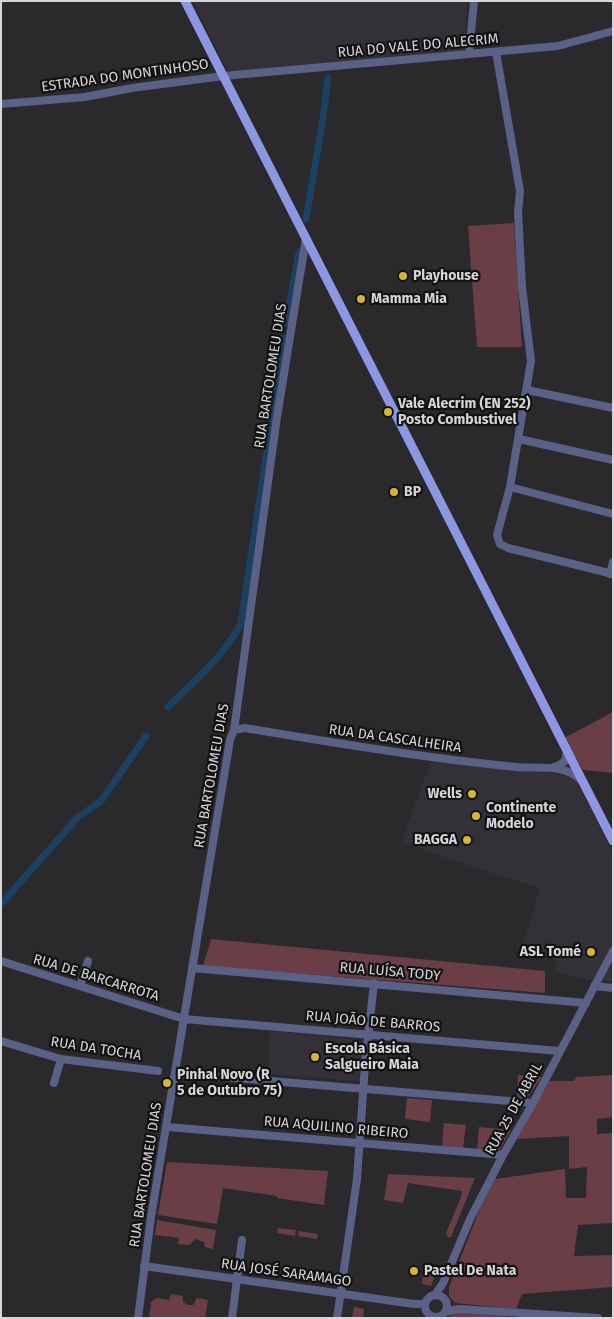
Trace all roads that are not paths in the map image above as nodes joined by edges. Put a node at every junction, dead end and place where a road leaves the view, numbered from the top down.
1 (185, 1) edge
2 (474, 1) edge
3 (613, 31) edge
4 (496, 52) junction
5 (469, 54) junction
6 (223, 76) junction
7 (1, 104) edge
8 (306, 238) junction
9 (527, 390) junction
10 (613, 408) edge
11 (519, 439) junction
12 (613, 460) edge
13 (510, 488) junction
14 (613, 514) edge
15 (613, 562) edge
16 (611, 574) edge
17 (234, 730) junction
18 (566, 751) junction
19 (552, 768) junction
20 (582, 781) junction
21 (613, 841) edge
22 (613, 951) edge
23 (1, 961) edge
24 (88, 961) dead end
25 (192, 968) junction
26 (374, 983) junction
27 (80, 986) junction
28 (594, 986) junction
29 (613, 988) edge
30 (586, 1003) junction
31 (184, 1019) junction
32 (368, 1034) junction
33 (1, 1041) edge
34 (559, 1051) junction
35 (61, 1059) junction
36 (158, 1071) dead end
37 (175, 1073) junction
38 (54, 1083) dead end
39 (363, 1088) junction
40 (533, 1103) junction
41 (166, 1127) junction
42 (359, 1143) junction
43 (503, 1155) junction
44 (242, 1240) dead end
45 (144, 1266) junction
46 (237, 1279) junction
47 (340, 1294) junction
48 (442, 1298) junction
49 (425, 1304) junction
50 (459, 1309) junction
51 (446, 1312) junction
52 (518, 1315) edge
53 (431, 1317) edge
54 (138, 1318) edge
55 (232, 1318) edge
56 (337, 1318) edge
57 (598, 1318) edge

1 - 6 main road
2 - 5 street
3 - 4 street, RUA DO VALE DO ALECRIM
4 - 5 street, RUA DO VALE DO ALECRIM
4 - 9 street
5 - 6 street, RUA DO VALE DO ALECRIM
6 - 7 street, ESTRADA DO MONTINHOSO
6 - 8 main road
8 - 17 street, RUA BARTOLOMEU DIAS
8 - 18 main road
9 - 10 street
9 - 11 street
11 - 12 street
11 - 13 street
13 - 14 street
13 - 16 street
15 - 16 street
17 - 19 street, RUA DA CASCALHEIRA
17 - 25 street, RUA BARTOLOMEU DIAS
18 - 19 street
18 - 20 main road
19 - 20 street, RUA DA CASCALHEIRA
20 - 21 main road
22 - 28 street, RUA 25 DE ABRIL
23 - 27 street, RUA DE BARCARROTA
24 - 27 street
25 - 26 street, RUA LUÍSA TODY
25 - 31 street, RUA BARTOLOMEU DIAS
26 - 30 street, RUA LUÍSA TODY
26 - 32 street
27 - 31 street, RUA DE BARCARROTA
28 - 29 street
28 - 30 street, RUA 25 DE ABRIL
30 - 34 street, RUA 25 DE ABRIL
31 - 32 street, RUA JOÃO DE BARROS
31 - 37 street, RUA BARTOLOMEU DIAS
32 - 34 street, RUA JOÃO DE BARROS
32 - 39 street
33 - 35 street, RUA DA TOCHA
34 - 40 street, RUA 25 DE ABRIL
35 - 36 street, RUA DA TOCHA
35 - 38 street
37 - 39 street
37 - 41 street, RUA BARTOLOMEU DIAS
39 - 40 street
39 - 42 street
40 - 43 street, RUA 25 DE ABRIL
41 - 42 street, RUA AQUILINO RIBEIRO
41 - 45 street, RUA BARTOLOMEU DIAS
42 - 43 street, RUA AQUILINO RIBEIRO
42 - 47 street
43 - 48 street, RUA 25 DE ABRIL
44 - 46 street
45 - 46 street, RUA JOSÉ SARAMAGO
45 - 54 street, RUA BARTOLOMEU DIAS
46 - 47 street, RUA JOSÉ SARAMAGO
46 - 55 street
47 - 49 street, RUA JOSÉ SARAMAGO
47 - 56 street
48 - 49 street
48 - 50 street
48 - 51 street
49 - 53 street
50 - 51 street
50 - 52 street
51 - 53 street
52 - 57 street

